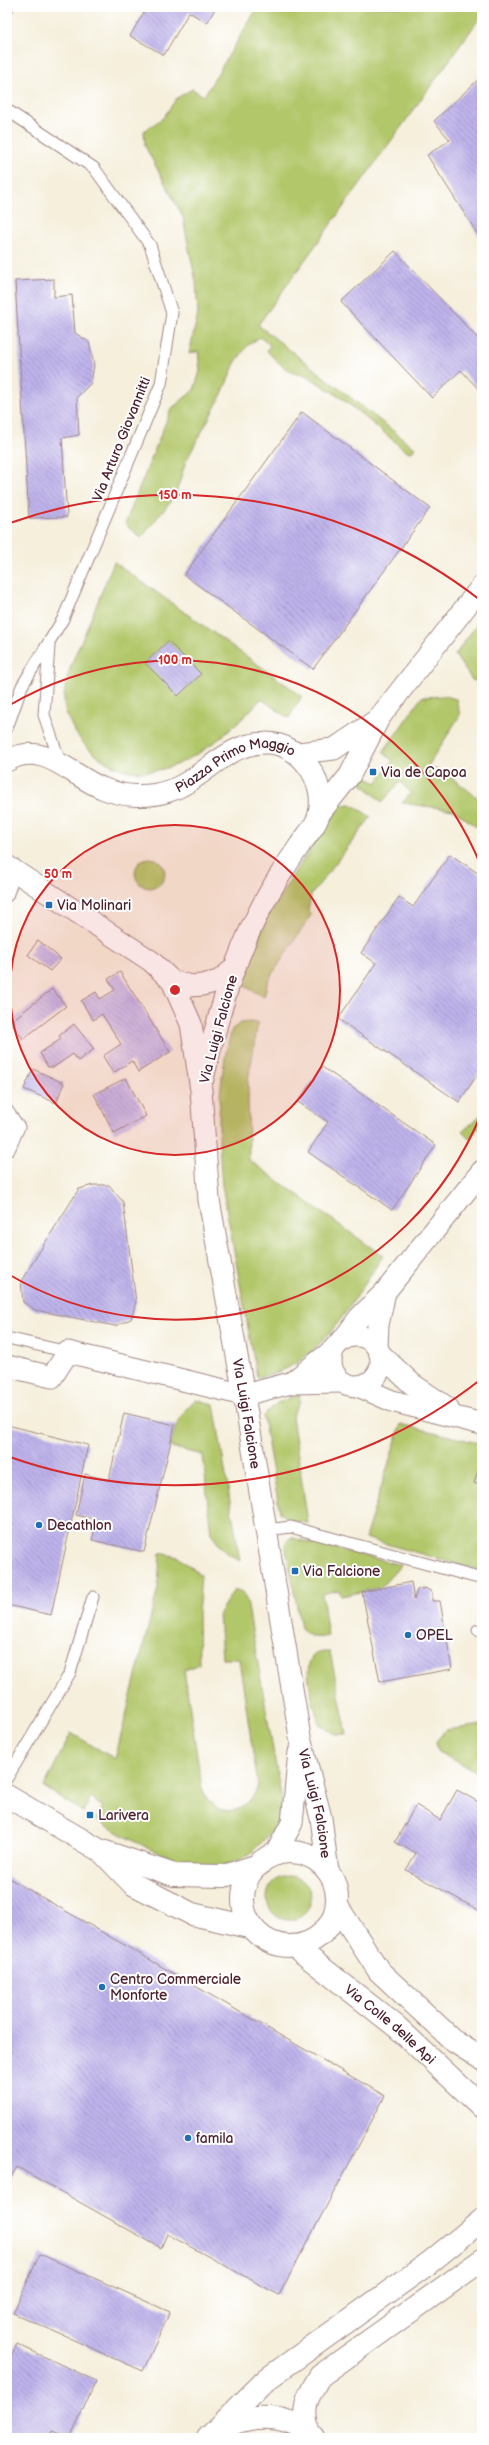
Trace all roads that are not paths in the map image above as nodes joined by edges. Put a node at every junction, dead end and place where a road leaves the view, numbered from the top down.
1 (7, 110) edge
2 (482, 586) edge
3 (50, 644) junction
4 (379, 718) junction
5 (7, 728) edge
6 (298, 753) junction
7 (7, 761) edge
8 (60, 762) junction
9 (319, 814) junction
10 (12, 869) edge
11 (7, 896) edge
12 (235, 968) junction
13 (172, 981) junction
14 (201, 1090) junction
15 (7, 1110) edge
16 (7, 1149) edge
17 (482, 1171) edge
18 (385, 1292) junction
19 (7, 1338) edge
20 (339, 1344) junction
21 (379, 1350) junction
22 (68, 1352) junction
23 (7, 1366) edge
24 (291, 1383) junction
25 (349, 1384) junction
26 (244, 1394) junction
27 (460, 1416) junction
28 (482, 1424) edge
29 (266, 1530) junction
30 (482, 1579) edge
31 (93, 1597) dead end
32 (300, 1737) junction
33 (7, 1778) edge
34 (7, 1796) edge
35 (99, 1850) junction
36 (267, 1860) junction
37 (328, 1871) junction
38 (337, 1906) junction
39 (253, 1928) junction
40 (294, 1946) junction
41 (482, 2059) edge
42 (482, 2107) edge
43 (482, 2220) edge
44 (482, 2260) edge
45 (212, 2435) edge
46 (312, 2436) edge

1 - 3 lane, Via Arturo Giovannitti
2 - 4 street
3 - 5 lane, Via Arturo Giovannitti
3 - 8 lane, Via Arturo Giovannitti
4 - 6 street
4 - 9 street
6 - 8 street, Piazza Primo Maggio
6 - 9 street, Piazza Primo Maggio
7 - 8 street, Piazza Primo Maggio
9 - 12 street, Piazza Primo Maggio
10 - 11 lane
10 - 13 street
12 - 13 street
12 - 14 street, Via Luigi Falcione
13 - 14 street, Via Luigi Falcione
14 - 26 street, Via Luigi Falcione
15 - 16 lane
17 - 18 street
18 - 20 street
18 - 21 street
19 - 22 lane
20 - 21 street
20 - 24 street
20 - 25 street
21 - 25 street
21 - 27 street
22 - 23 street
22 - 26 street
24 - 25 street
24 - 26 street
25 - 27 street
26 - 29 street, Via Luigi Falcione
27 - 28 street
29 - 30 lane
29 - 32 street, Via Luigi Falcione
31 - 33 lane
32 - 36 street, Via Luigi Falcione
32 - 37 street, Via Luigi Falcione
34 - 35 main road
35 - 36 main road
35 - 39 main road
36 - 37 main road
36 - 39 main road
37 - 38 main road
38 - 40 main road
38 - 41 main road, Via Colle delle Api
39 - 40 main road
40 - 42 main road, Via Colle delle Api
43 - 45 main road
44 - 46 main road
45 - 46 main road

